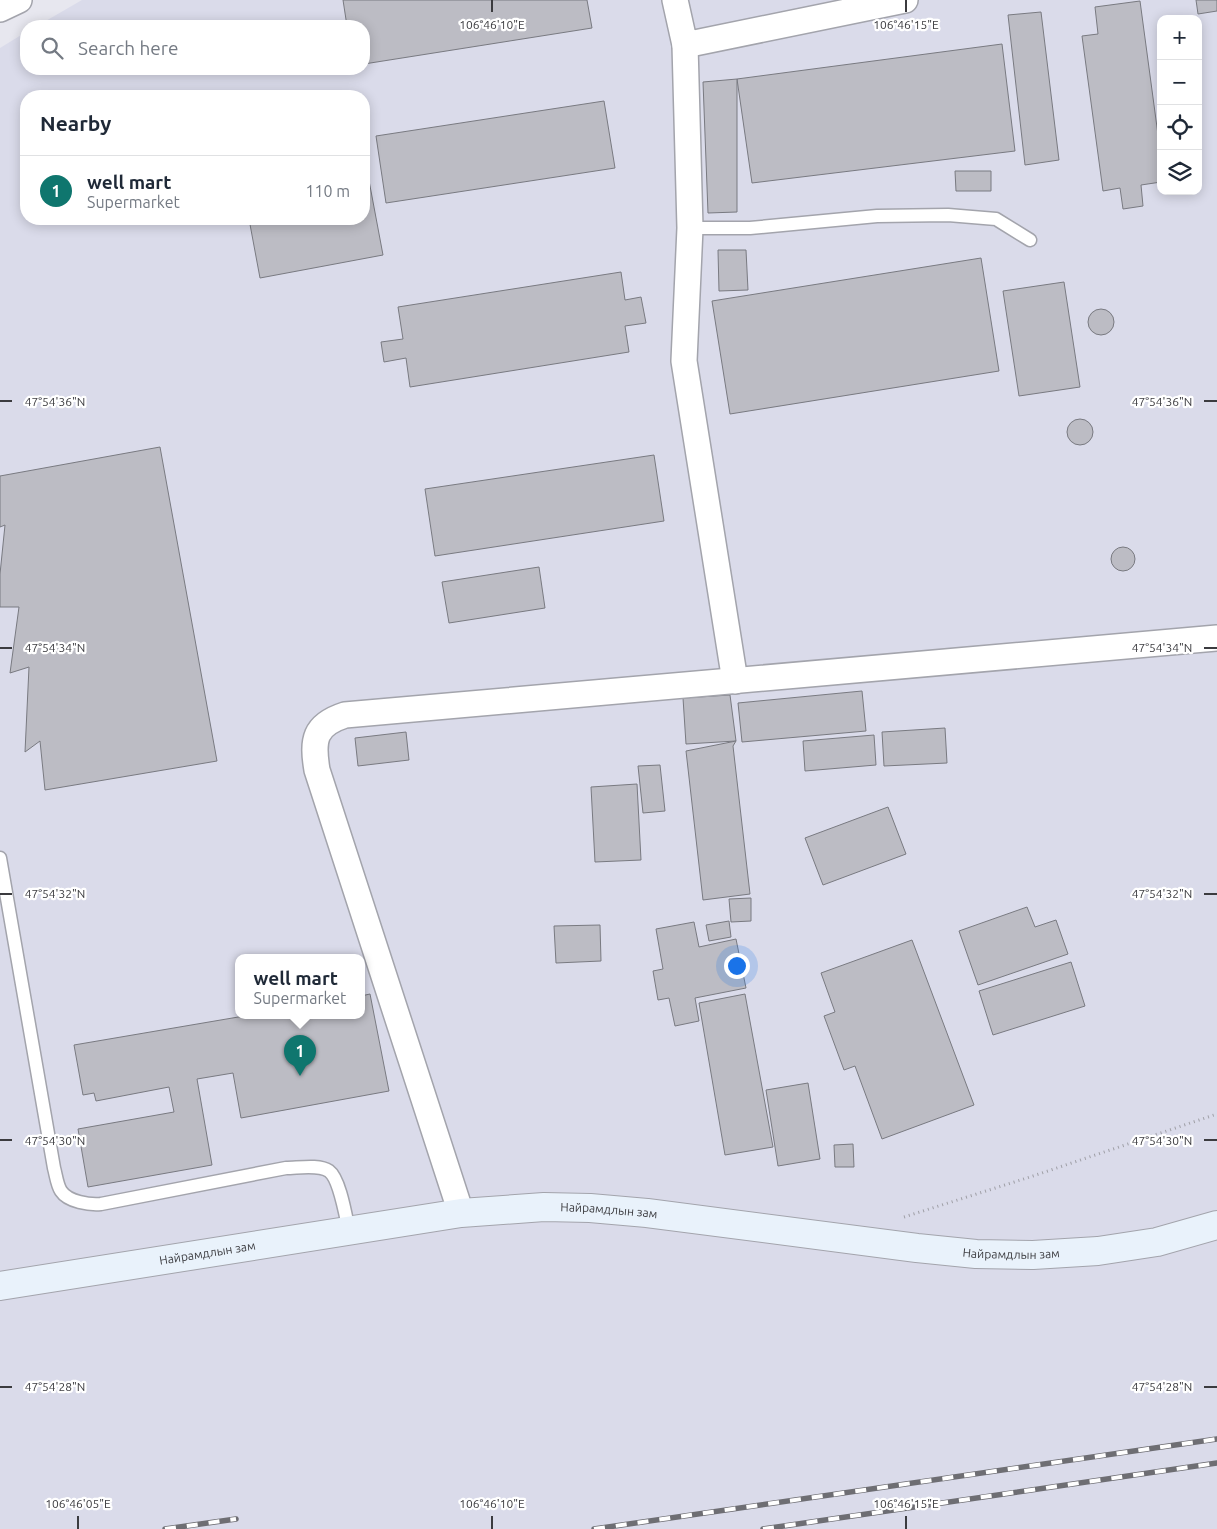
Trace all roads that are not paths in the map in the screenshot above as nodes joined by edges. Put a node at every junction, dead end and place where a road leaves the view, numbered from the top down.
1 (19, 0) edge
2 (675, 0) edge
3 (905, 0) edge
4 (0, 9) edge
5 (685, 45) junction
6 (690, 228) junction
7 (1030, 240) dead end
8 (1217, 638) edge
9 (735, 681) junction
10 (0, 858) edge
11 (461, 1213) junction
12 (1217, 1225) edge
13 (349, 1231) junction
14 (0, 1286) edge

1 - 4 street
2 - 5 street
3 - 5 street
5 - 6 street
6 - 7 lane
6 - 9 street
8 - 9 street
9 - 11 street
10 - 13 lane
11 - 12 main road, Найрамдлын зам
11 - 13 main road, Найрамдлын зам
13 - 14 main road, Найрамдлын зам

